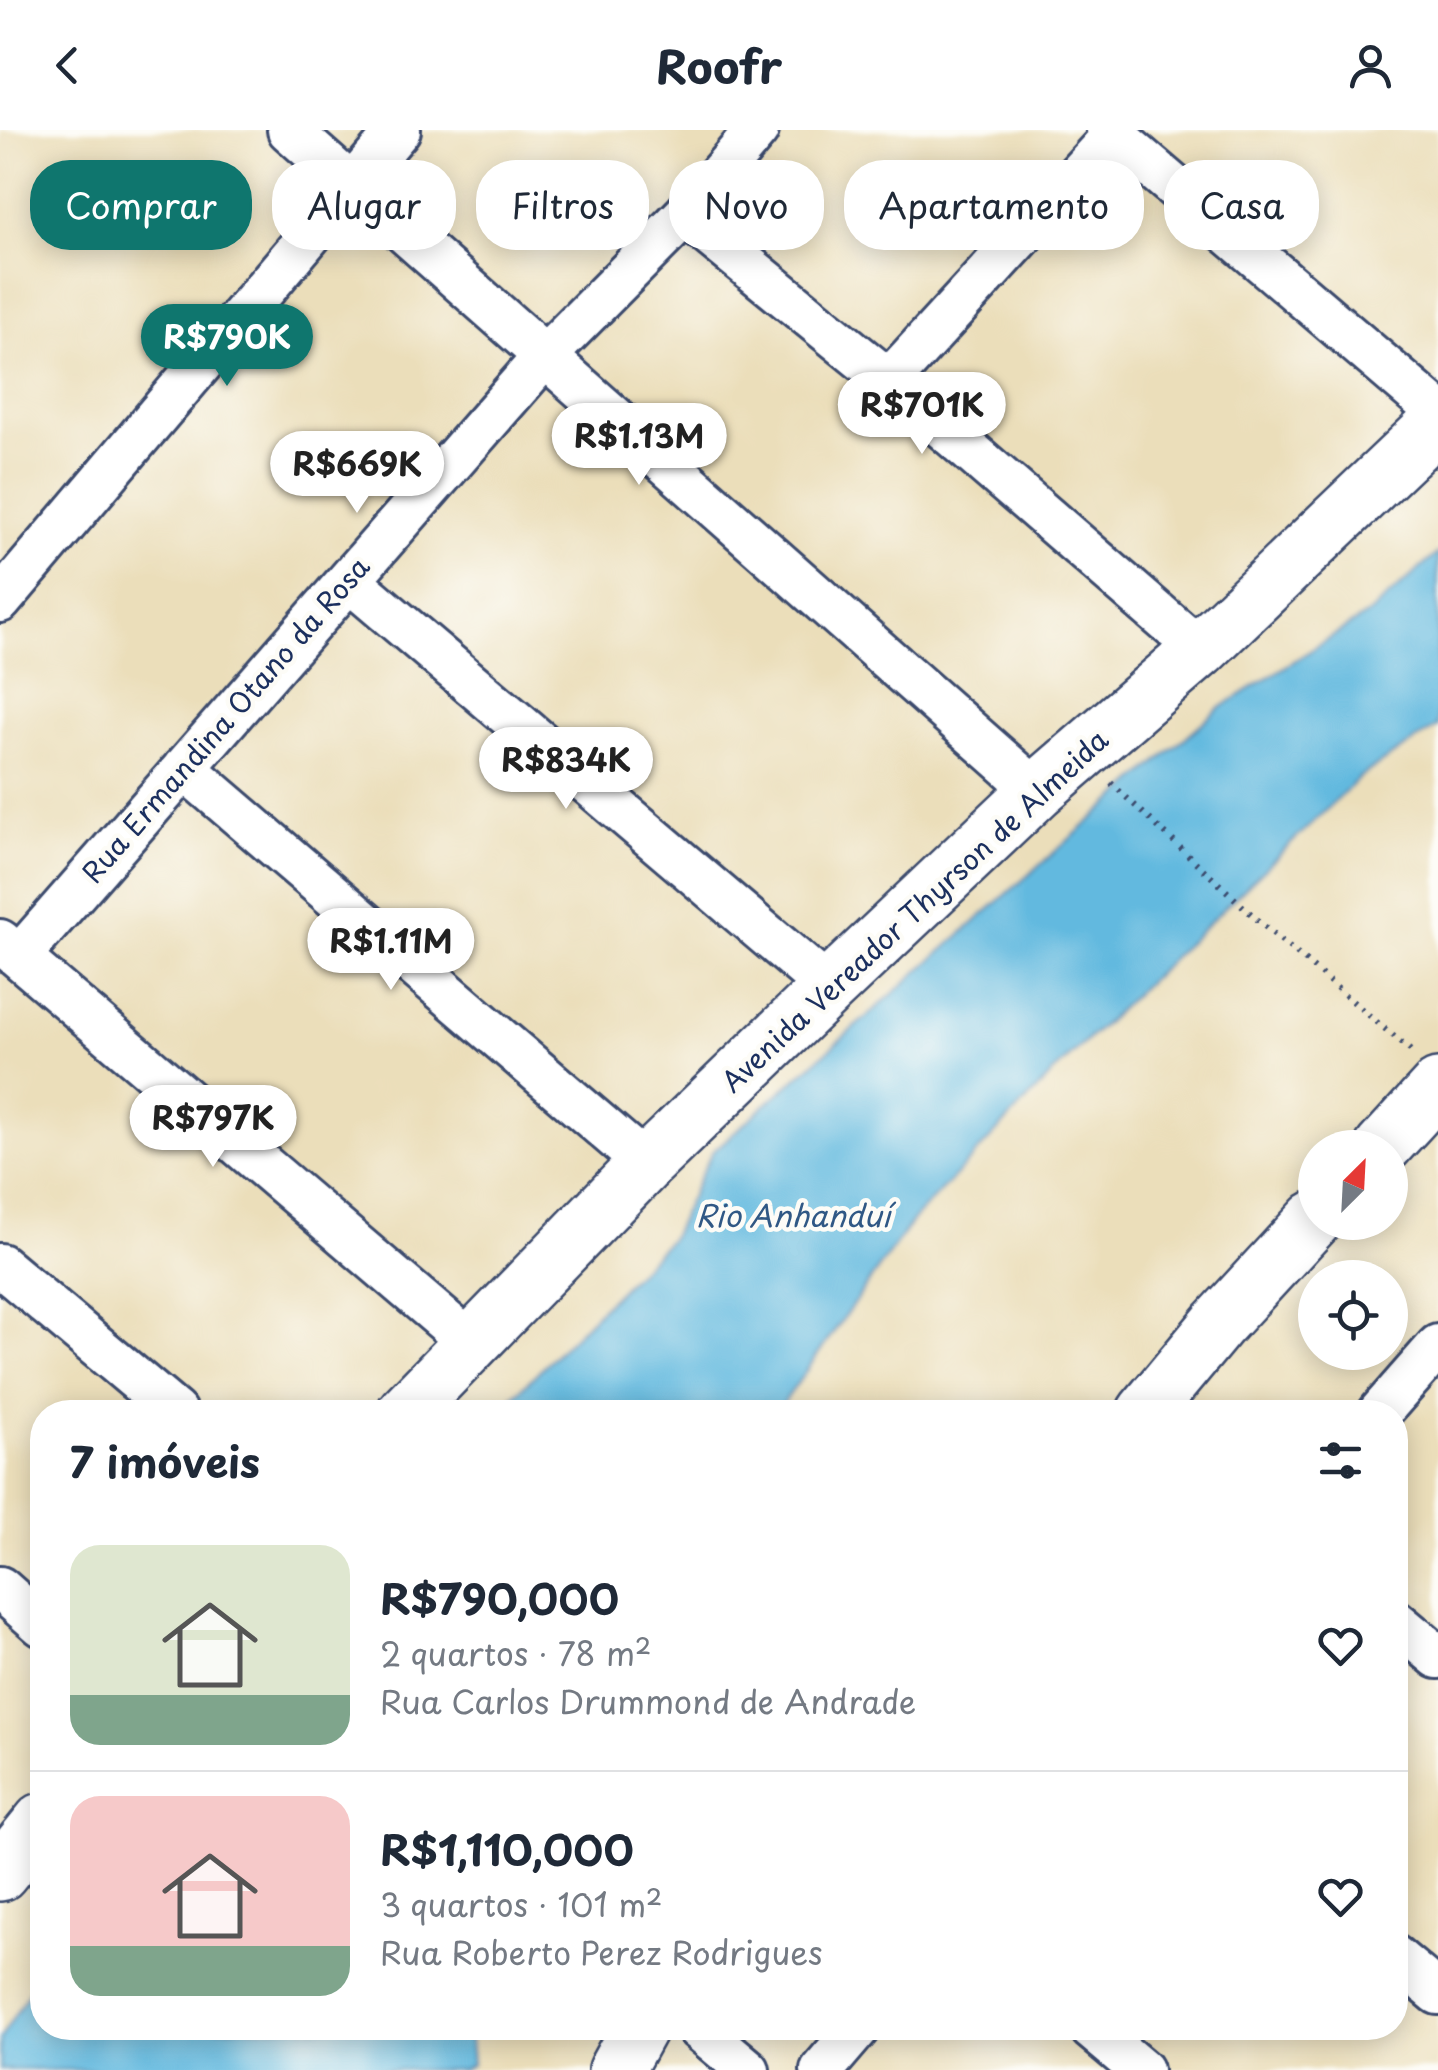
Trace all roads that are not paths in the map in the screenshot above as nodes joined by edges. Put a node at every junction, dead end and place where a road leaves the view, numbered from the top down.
1 (290, 130) edge
2 (399, 130) edge
3 (758, 130) edge
4 (1111, 133) edge
5 (323, 160) edge
6 (374, 160) edge
7 (732, 160) edge
8 (669, 231) edge
9 (298, 250) edge
10 (424, 250) edge
11 (728, 250) edge
12 (544, 356) junction
13 (890, 381) junction
14 (1438, 412) edge
15 (1438, 423) edge
16 (348, 580) junction
17 (0, 600) edge
18 (1200, 650) junction
19 (184, 768) junction
20 (1037, 791) junction
21 (10, 949) edge
22 (830, 988) junction
23 (1430, 1096) edge
24 (1399, 1130) edge
25 (646, 1164) junction
26 (1298, 1237) edge
27 (0, 1266) edge
28 (472, 1344) junction
29 (1438, 1346) edge
30 (161, 1400) edge
31 (417, 1400) edge
32 (1157, 1400) edge
33 (1391, 1400) edge
34 (0, 1588) edge
35 (30, 1614) edge
36 (1408, 1632) edge
37 (1438, 1658) edge
38 (30, 1836) edge
39 (0, 1873) edge
40 (1408, 1968) edge
41 (1438, 1993) edge
42 (632, 2040) edge
43 (712, 2040) edge
44 (848, 2040) edge
45 (1105, 2040) edge
46 (616, 2070) edge
47 (748, 2070) edge
48 (822, 2070) edge
49 (1141, 2070) edge

1 - 5 street
2 - 6 street
3 - 7 street, Rua Ermandina Otano da Rosa
4 - 13 street
4 - 14 street
8 - 12 street, Rua Ermandina Otano da Rosa
9 - 17 street
10 - 12 street
11 - 13 street
12 - 16 street, Rua Ermandina Otano da Rosa
12 - 20 street
13 - 18 street
15 - 18 main road, Avenida Vereador Thyrson de Almeida
16 - 19 street, Rua Ermandina Otano da Rosa
16 - 22 street
18 - 20 main road, Avenida Vereador Thyrson de Almeida
19 - 21 street, Rua Ermandina Otano da Rosa
19 - 25 street
20 - 22 main road, Avenida Vereador Thyrson de Almeida
21 - 28 street
22 - 25 main road, Avenida Vereador Thyrson de Almeida
23 - 24 main road
25 - 28 main road, Avenida Vereador Thyrson de Almeida
26 - 32 main road
27 - 30 street
28 - 31 main road, Avenida Vereador Thyrson de Almeida
29 - 33 street
34 - 35 street
36 - 37 street
38 - 39 main road
40 - 41 street
42 - 46 main road
43 - 47 street
44 - 48 street
45 - 49 street

